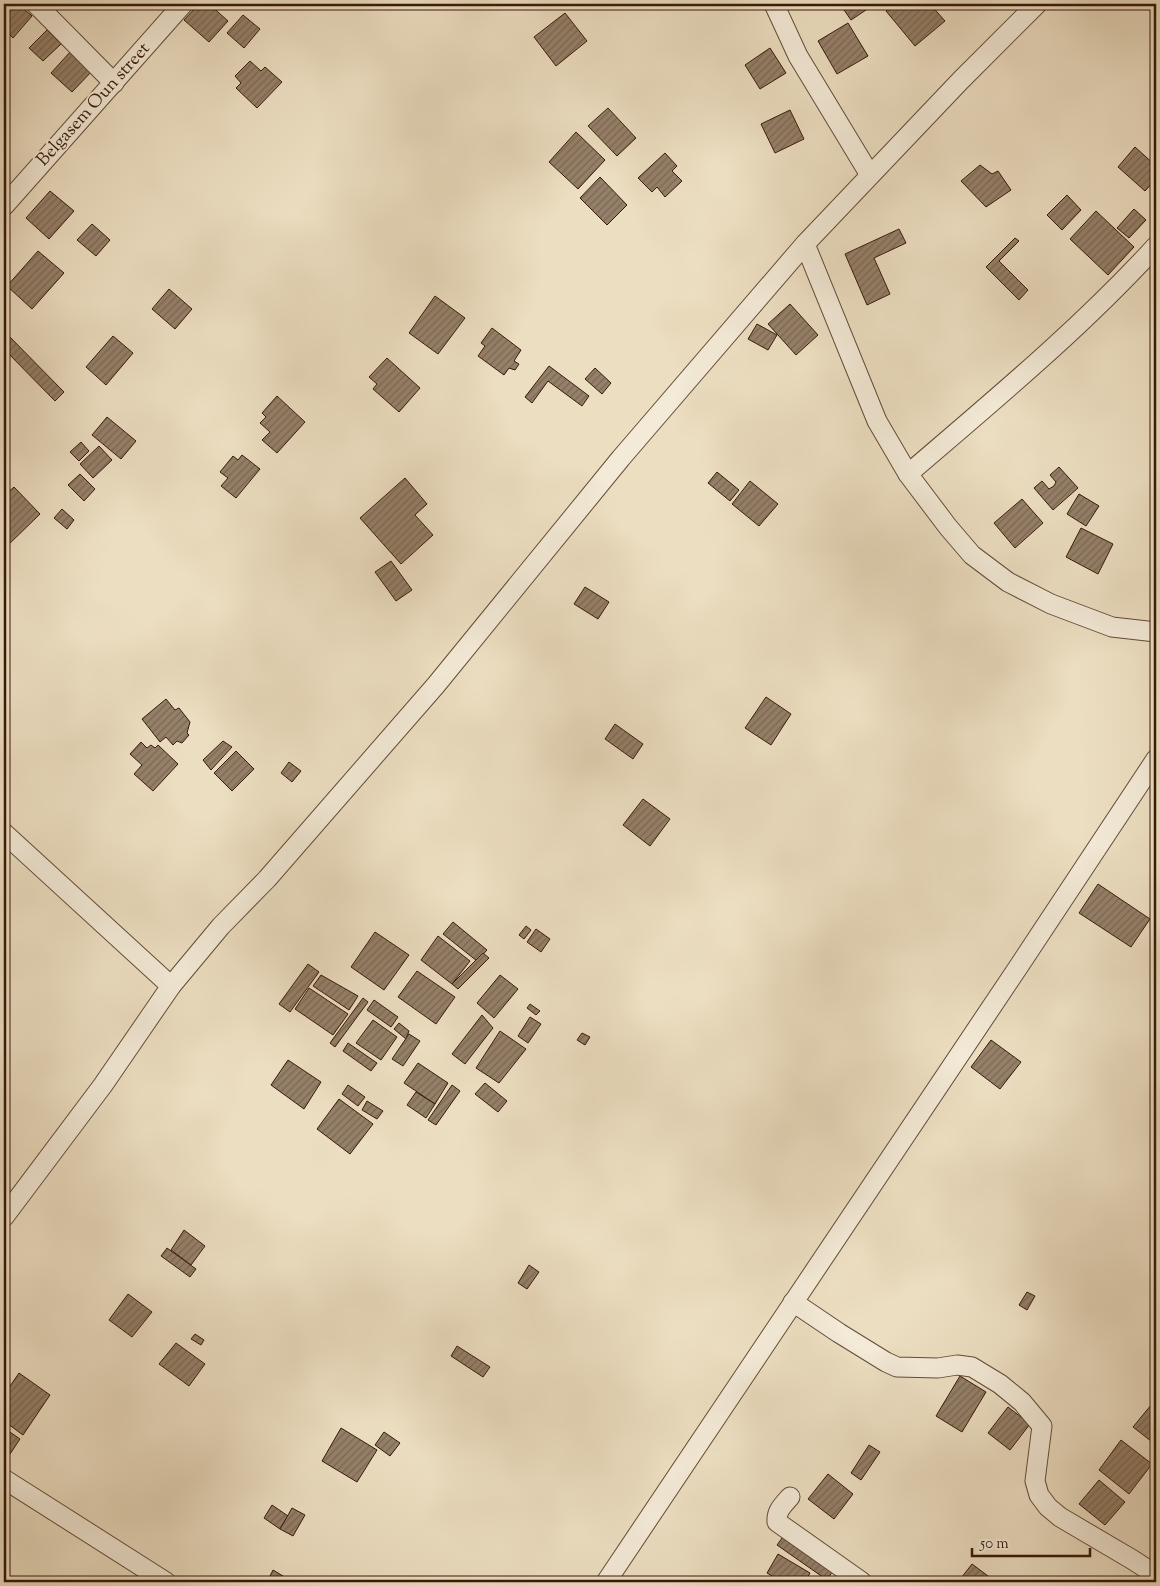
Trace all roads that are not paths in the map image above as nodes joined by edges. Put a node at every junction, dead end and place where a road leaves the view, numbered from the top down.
1 (36, 4) edge
2 (183, 4) edge
3 (774, 4) edge
4 (1037, 4) edge
5 (114, 83) junction
6 (870, 175) junction
7 (4, 206) edge
8 (805, 244) junction
9 (1156, 246) edge
10 (908, 474) junction
11 (1156, 632) edge
12 (1156, 759) edge
13 (4, 833) edge
14 (171, 986) junction
15 (4, 1217) edge
16 (793, 1302) junction
17 (4, 1479) edge
18 (790, 1497) dead end
19 (1156, 1575) edge
20 (166, 1582) edge
21 (606, 1582) edge
22 (862, 1582) edge

1 - 5 street
2 - 5 street, Belgasem Oun street
3 - 6 street
4 - 6 street
5 - 7 street, Belgasem Oun street
6 - 8 street
8 - 10 street
8 - 14 street
9 - 10 street
10 - 11 street
12 - 16 street
13 - 14 street
14 - 15 street
16 - 19 street
16 - 21 street
17 - 20 street
18 - 22 street

